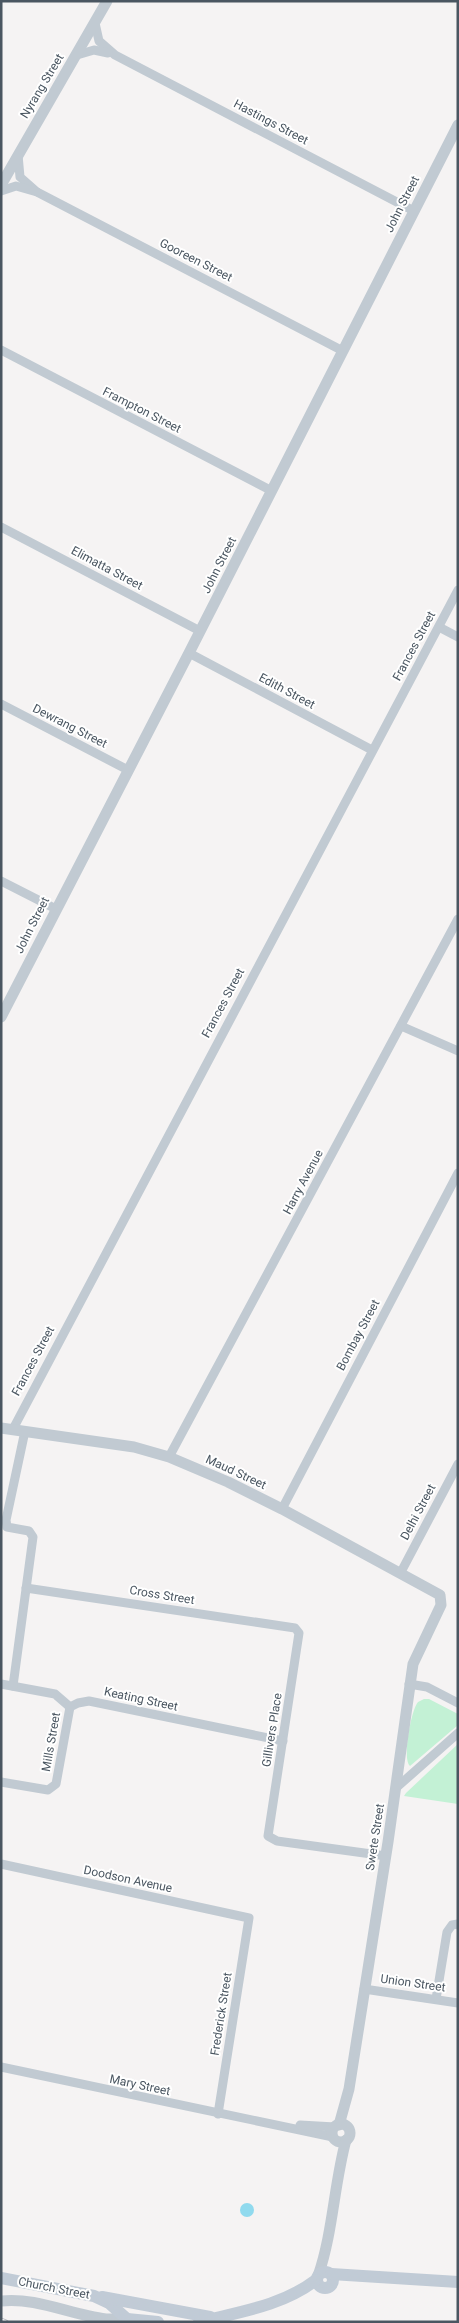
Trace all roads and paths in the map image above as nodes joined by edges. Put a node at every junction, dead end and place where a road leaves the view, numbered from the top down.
1 (107, 1) edge
2 (95, 24) junction
3 (77, 55) junction
4 (116, 55) junction
5 (458, 125) edge
6 (18, 155) junction
7 (1, 185) edge
8 (1, 191) edge
9 (36, 192) junction
10 (414, 211) junction
11 (1, 350) edge
12 (343, 351) junction
13 (272, 491) junction
14 (1, 527) edge
15 (458, 590) edge
16 (439, 626) junction
17 (200, 631) junction
18 (458, 637) edge
19 (189, 653) junction
20 (1, 704) edge
21 (372, 750) junction
22 (128, 770) junction
23 (1, 881) edge
24 (56, 909) junction
25 (458, 918) edge
26 (1, 1017) edge
27 (402, 1026) junction
28 (458, 1051) edge
29 (458, 1173) edge
30 (13, 1429) edge
31 (169, 1457) junction
32 (458, 1464) edge
33 (282, 1509) junction
34 (401, 1572) junction
35 (26, 1588) junction
36 (440, 1595) joint
37 (295, 1628) joint
38 (1, 1684) edge
39 (409, 1684) junction
40 (13, 1686) junction
41 (458, 1703) edge
42 (70, 1708) junction
43 (458, 1733) edge
44 (283, 1741) junction
45 (1, 1782) edge
46 (396, 1788) junction
47 (386, 1856) junction
48 (1, 1864) edge
49 (250, 1918) joint
50 (458, 1924) edge
51 (364, 1989) junction
52 (436, 1999) junction
53 (458, 2003) edge
54 (1, 2067) edge
55 (218, 2114) junction
56 (340, 2132) junction
57 (1, 2277) edge
58 (325, 2280) junction
59 (458, 2282) edge
60 (94, 2296) junction
61 (1, 2301) edge
62 (63, 2308) junction
63 (116, 2311) junction
64 (129, 2319) junction
65 (199, 2319) edge
66 (158, 2322) edge

1 - 2 street, Nyrang Street
2 - 3 street, Nyrang Street
2 - 4 street, Hastings Street
3 - 4 street, Hastings Street
3 - 6 street, Nyrang Street
4 - 10 street, Hastings Street
5 - 10 street, John Street
6 - 7 street, Nyrang Street
6 - 9 street, Gooreen Street
8 - 9 street, Gooreen Street
9 - 12 street, Gooreen Street
10 - 12 street, John Street
11 - 13 street, Frampton Street
12 - 13 street, John Street
13 - 17 street, John Street
14 - 17 street, Elimatta Street
15 - 16 street, Frances Street
16 - 18 street
16 - 21 street, Frances Street
17 - 19 street, John Street
19 - 21 street, Edith Street
19 - 22 street, John Street
20 - 22 street, Dewrang Street
21 - 30 street, Frances Street
22 - 24 street, John Street
23 - 24 street
24 - 26 street, John Street
25 - 27 street, Harry Avenue
27 - 28 street
27 - 31 street, Harry Avenue
29 - 33 street, Bombay Street
30 - 31 street, Maud Street
30 - 35 street, Frances Street
31 - 33 street, Maud Street
32 - 34 street, Delhi Street
33 - 34 street, Maud Street
34 - 36 street, Maud Street
35 - 37 street, Cross Street
35 - 40 street
36 - 39 street, Swete Street
37 - 44 street, Gillivers Place
38 - 40 street
39 - 41 street
39 - 46 street, Swete Street
40 - 42 street
42 - 44 street, Keating Street
42 - 45 street, Mills Street
43 - 46 street
44 - 47 street, Gillivers Place
46 - 47 street, Swete Street
47 - 51 street, Swete Street
48 - 49 street, Doodson Avenue
49 - 55 street, Frederick Street
50 - 52 street
51 - 52 street, Union Street
51 - 56 street, Swete Street
52 - 53 street, Union Street
54 - 55 street, Mary Street
55 - 56 street, Mary Street
56 - 58 street, Swete Street
57 - 60 main road, Church Street
58 - 59 main road
58 - 65 main road
60 - 63 main road, Church Street
60 - 65 main road
61 - 62 street, Church Street
62 - 63 street
62 - 64 street, Church Street
63 - 64 main road, Church Street
63 - 65 main road
64 - 66 main road, Church Street

